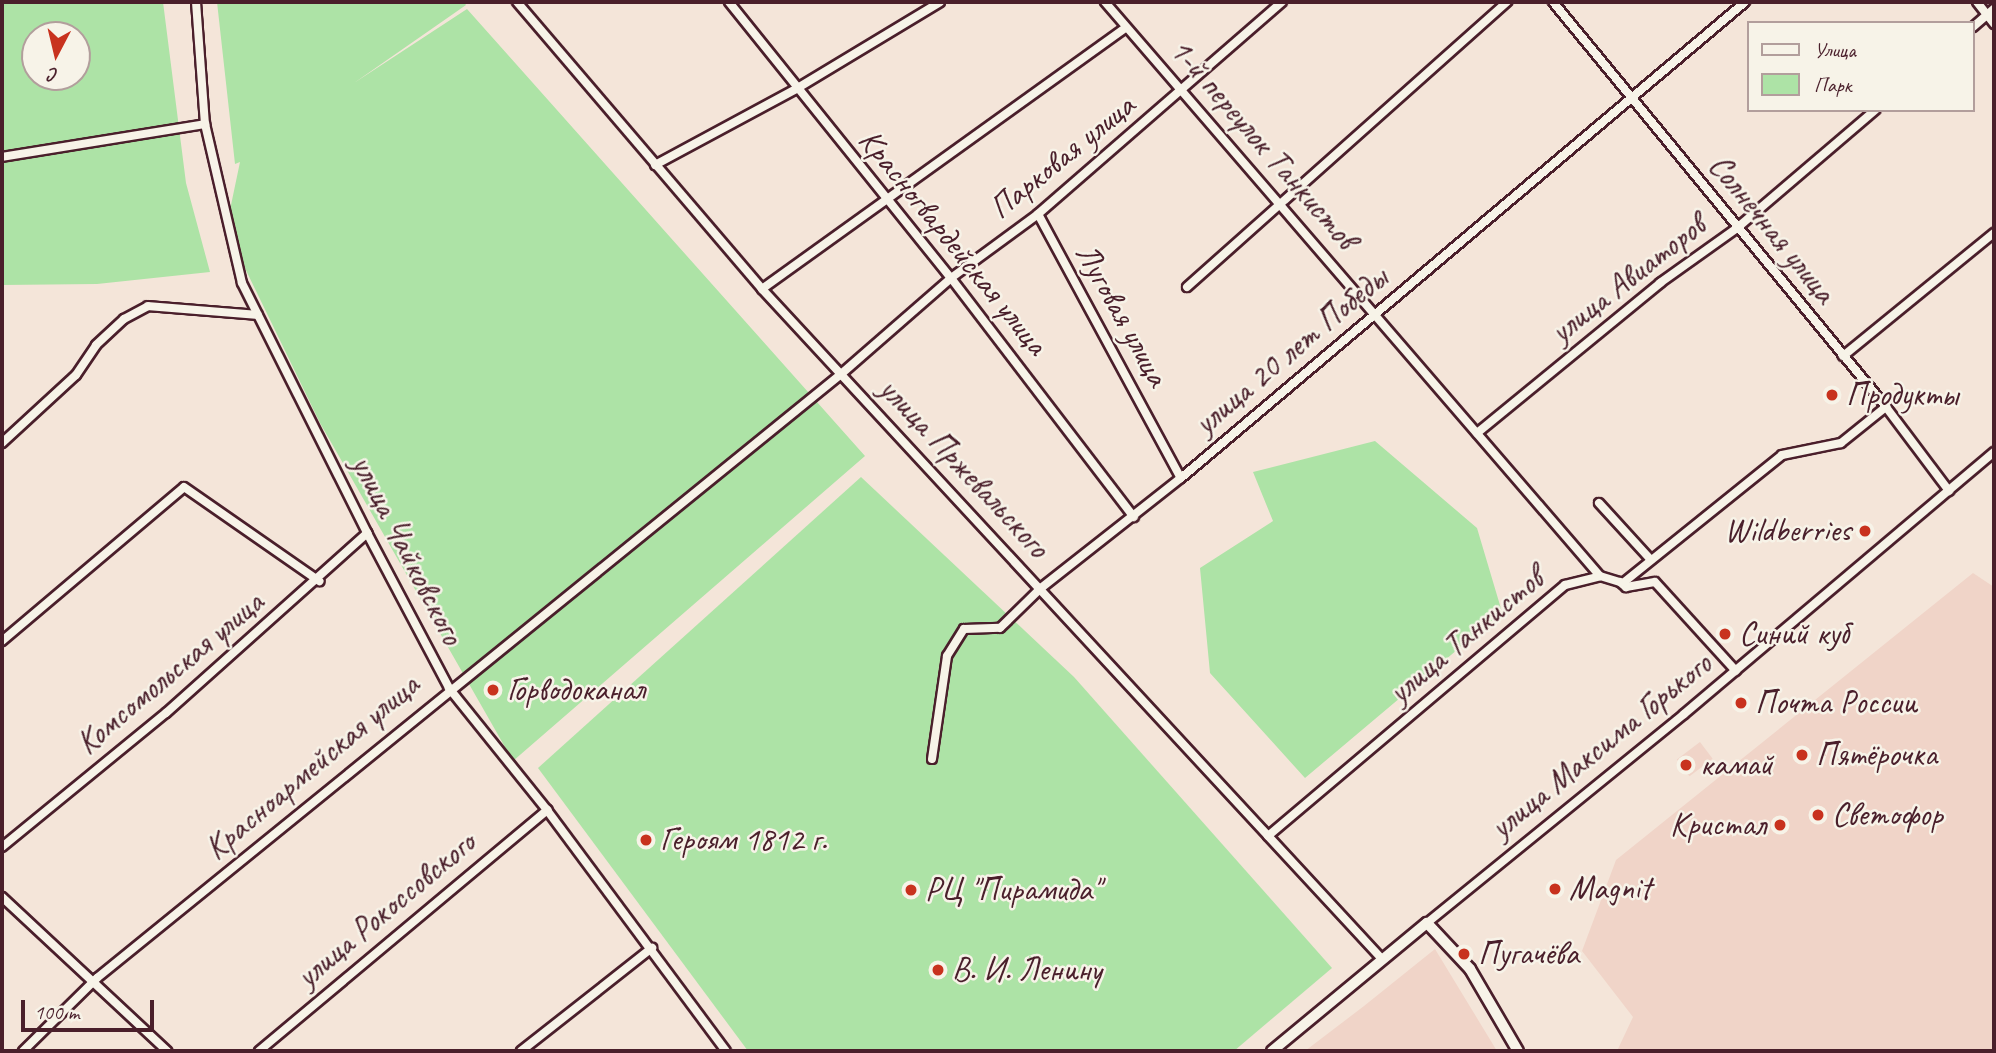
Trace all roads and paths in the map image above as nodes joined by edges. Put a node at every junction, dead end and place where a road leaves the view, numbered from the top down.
1 (196, 2) edge
2 (517, 2) edge
3 (729, 2) edge
4 (940, 2) edge
5 (1105, 2) edge
6 (1282, 2) edge
7 (1507, 2) edge
8 (1553, 2) edge
9 (1745, 2) edge
10 (1977, 2) edge
11 (1991, 12) edge
12 (1994, 24) edge
13 (1975, 25) edge
14 (1126, 27) junction
15 (796, 89) junction
16 (1184, 91) junction
17 (1631, 97) junction
18 (1873, 112) edge
19 (205, 124) junction
20 (2, 157) edge
21 (655, 164) junction
22 (889, 201) junction
23 (1283, 203) junction
24 (1038, 214) junction
25 (1737, 228) junction
26 (1994, 233) edge
27 (951, 278) junction
28 (1186, 287) dead end
29 (762, 289) junction
30 (1376, 314) junction
31 (258, 315) junction
32 (1843, 356) junction
33 (841, 375) junction
34 (1886, 407) junction
35 (1476, 433) junction
36 (2, 443) edge
37 (1994, 452) edge
38 (1181, 478) junction
39 (1949, 491) junction
40 (1599, 503) dead end
41 (1134, 517) junction
42 (367, 533) junction
43 (1651, 560) junction
44 (1600, 576) junction
45 (319, 581) junction
46 (1620, 582) junction
47 (1041, 588) junction
48 (2, 641) edge
49 (1736, 671) junction
50 (449, 688) junction
51 (932, 759) dead end
52 (547, 810) junction
53 (1268, 836) junction
54 (2, 847) edge
55 (2, 897) edge
56 (1427, 923) junction
57 (652, 948) junction
58 (1383, 960) junction
59 (92, 983) junction
60 (23, 1051) edge
61 (167, 1051) edge
62 (259, 1051) edge
63 (521, 1051) edge
64 (726, 1051) edge
65 (1272, 1051) edge
66 (1518, 1051) edge

1 - 19 street, улица Чайковского
2 - 21 street, улица Пржевальского
3 - 15 street, Красногвардейская улица
4 - 15 street
5 - 14 street, 1-й переулок Танкистов
6 - 16 street, Парковая улица
7 - 23 street
8 - 17 street, Солнечная улица
9 - 17 street, улица 20 лет Победы
10 - 11 street
11 - 12 street
11 - 13 street
14 - 16 street, 1-й переулок Танкистов
14 - 22 street
15 - 21 street
15 - 22 street, Красногвардейская улица
16 - 23 street, 1-й переулок Танкистов
16 - 24 street, Парковая улица
17 - 25 street, Солнечная улица
17 - 30 street, улица 20 лет Победы
18 - 25 street, улица Авиаторов
19 - 20 street
19 - 31 street, улица Чайковского
21 - 29 street, улица Пржевальского
22 - 27 street, Красногвардейская улица
22 - 29 street
23 - 28 street
23 - 30 street, 1-й переулок Танкистов
24 - 27 street, Парковая улица
24 - 38 street, Луговая улица
25 - 32 street, Солнечная улица
25 - 35 street, улица Авиаторов
26 - 32 street
27 - 33 street, Парковая улица
27 - 41 street, Красногвардейская улица
29 - 33 street, улица Пржевальского
30 - 35 street, 1-й переулок Танкистов
30 - 38 street, улица 20 лет Победы
31 - 36 street
31 - 42 street, улица Чайковского
32 - 34 street, Солнечная улица
33 - 47 street, улица Пржевальского
33 - 50 street, Красноармейская улица
34 - 39 street, Солнечная улица
34 - 43 street
35 - 44 street, 1-й переулок Танкистов
37 - 39 street, улица Максима Горького
38 - 41 street, улица 20 лет Победы
39 - 49 street, улица Максима Горького
40 - 43 street
41 - 47 street, улица 20 лет Победы
42 - 45 street, Комсомольская улица
42 - 50 street, улица Чайковского
43 - 46 street
44 - 46 street
44 - 53 street, улица Танкистов
45 - 48 street
45 - 54 street, Комсомольская улица
46 - 49 street
47 - 51 street, улица 20 лет Победы
47 - 53 street, улица Пржевальского
49 - 56 street, улица Максима Горького
50 - 52 street, улица Чайковского
50 - 59 street, Красноармейская улица
52 - 57 street, улица Чайковского
52 - 62 street, улица Рокоссовского
53 - 58 street, улица Пржевальского
55 - 59 street
56 - 58 street, улица Максима Горького
56 - 66 street
57 - 63 street
57 - 64 street, улица Чайковского
58 - 65 street, улица Максима Горького
59 - 60 street, Красноармейская улица
59 - 61 street

